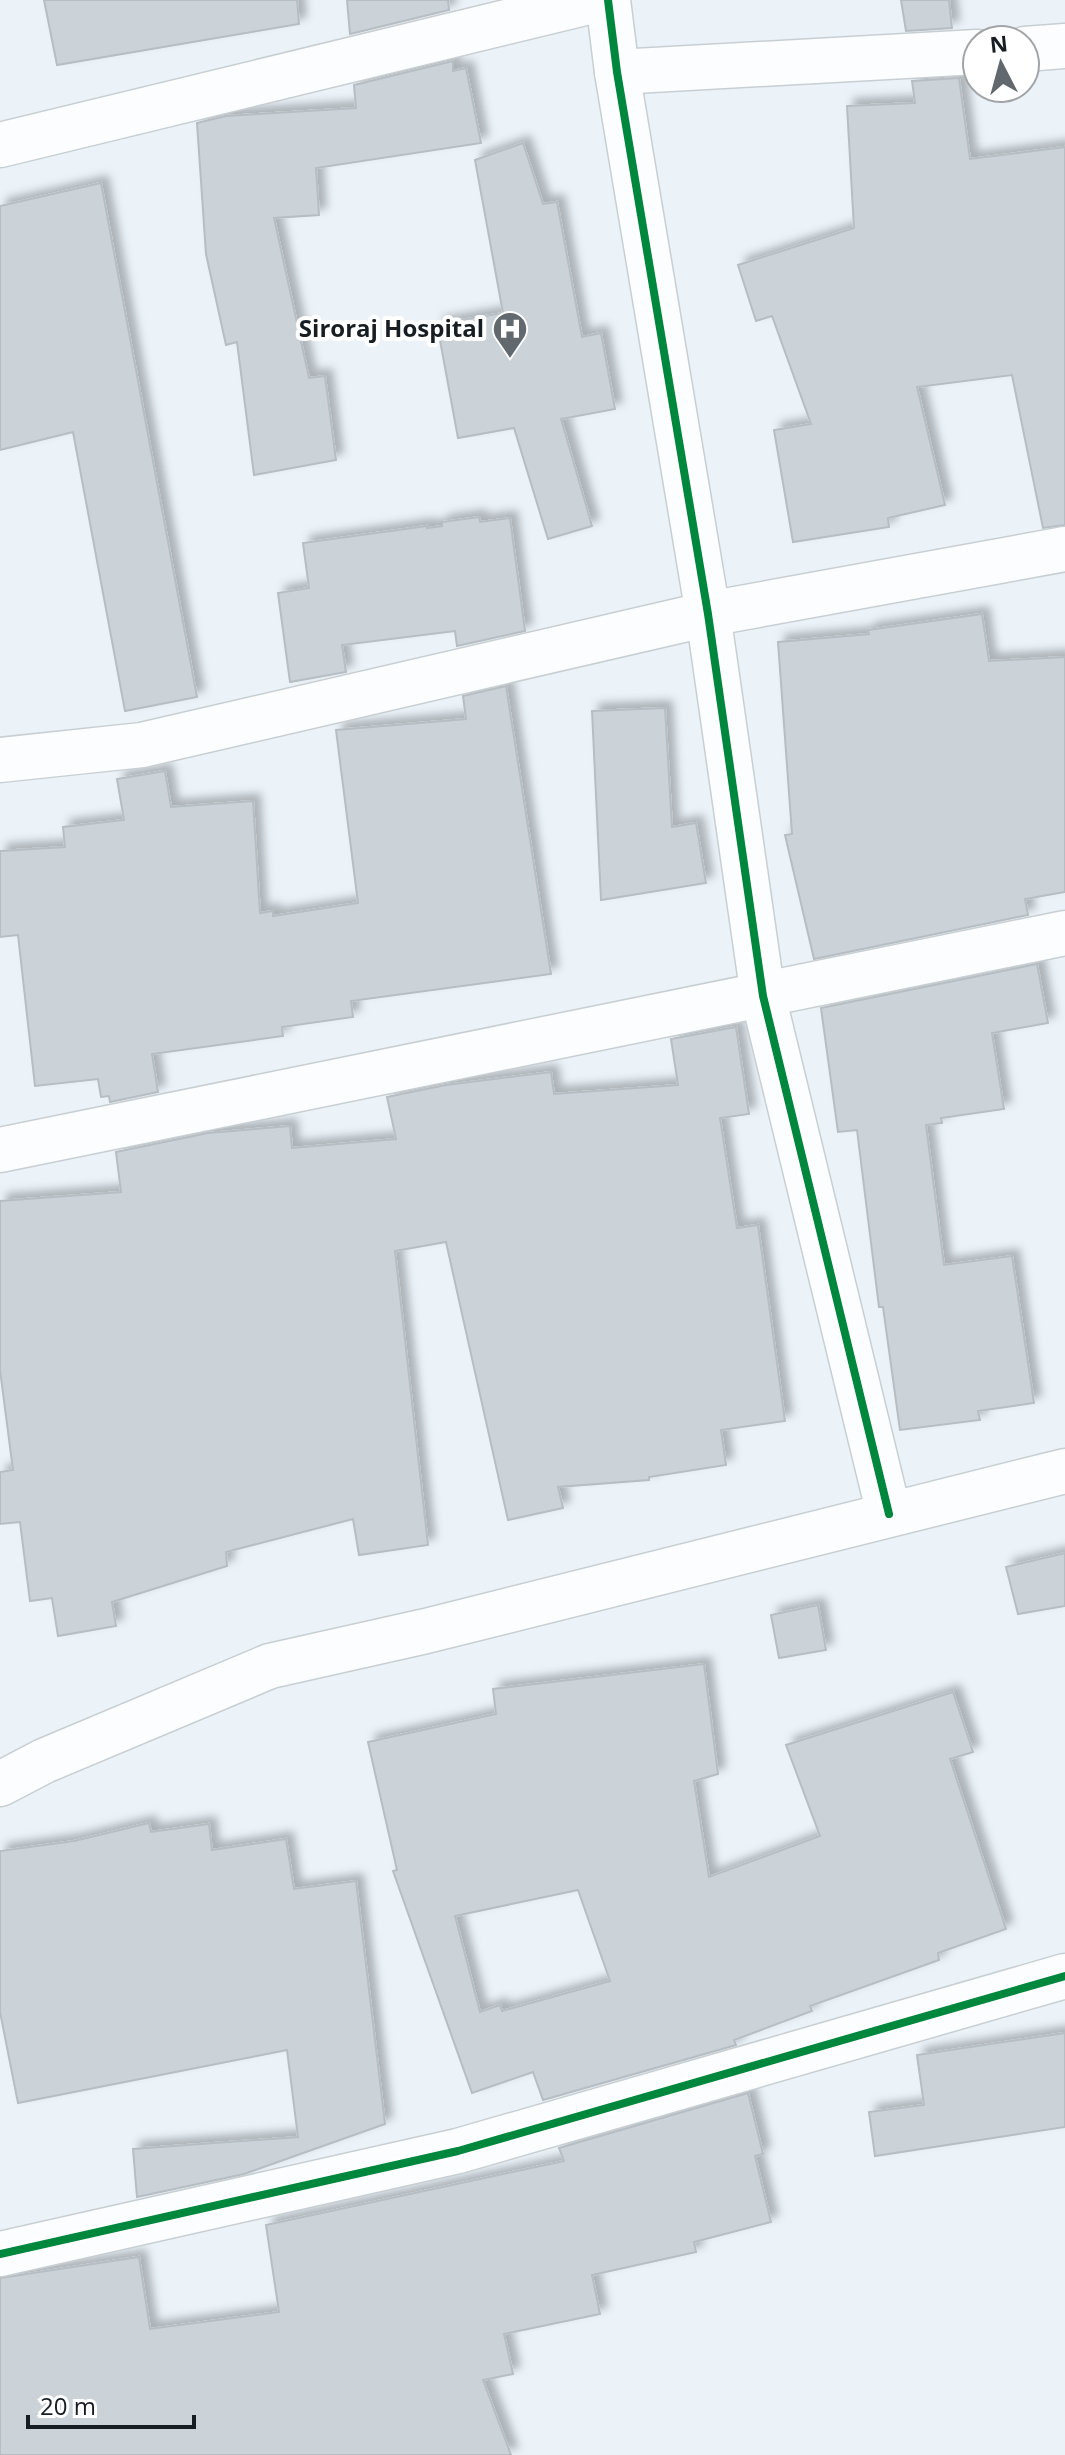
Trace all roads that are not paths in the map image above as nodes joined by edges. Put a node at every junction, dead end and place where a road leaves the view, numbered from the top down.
1 (597, 0) edge
2 (608, 0) edge
3 (1065, 46) edge
4 (1041, 48) edge
5 (961, 53) edge
6 (617, 72) junction
7 (0, 145) edge
8 (1065, 549) edge
9 (708, 614) junction
10 (0, 760) edge
11 (1065, 933) edge
12 (763, 996) junction
13 (0, 1150) edge
14 (1065, 1471) edge
15 (889, 1514) junction
16 (0, 1784) edge
17 (1065, 1976) edge
18 (0, 2254) edge

1 - 7 street
2 - 6 street
3 - 4 street
5 - 6 street
6 - 9 street
8 - 9 street
9 - 10 street
9 - 12 street
11 - 12 street
12 - 13 street
12 - 15 street
14 - 15 street
15 - 16 street
17 - 18 street

